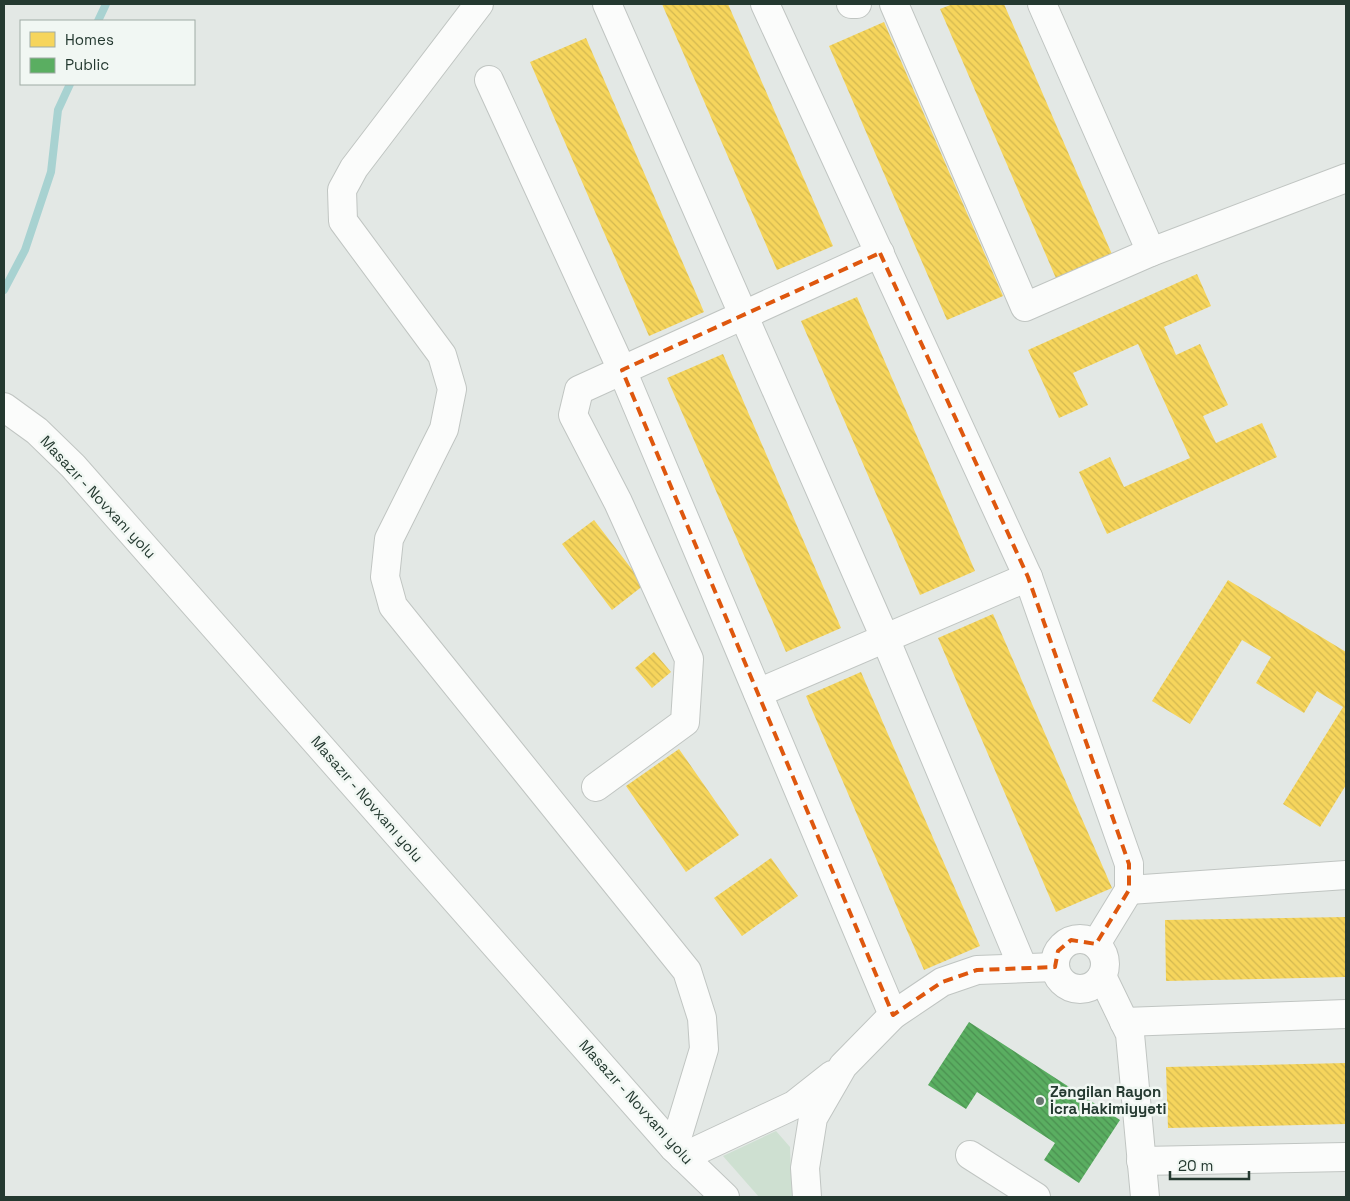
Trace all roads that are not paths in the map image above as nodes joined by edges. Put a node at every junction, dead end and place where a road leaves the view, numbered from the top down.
1 (480, 4) edge
2 (606, 4) edge
3 (765, 4) edge
4 (851, 4) edge
5 (857, 4) edge
6 (894, 4) edge
7 (1042, 4) edge
8 (489, 80) dead end
9 (1346, 178) edge
10 (1151, 252) junction
11 (880, 253) junction
12 (743, 316) junction
13 (622, 370) junction
14 (4, 407) edge
15 (1028, 577) junction
16 (885, 638) junction
17 (758, 693) junction
18 (596, 787) dead end
19 (1346, 875) edge
20 (1129, 890) junction
21 (1096, 944) junction
22 (1055, 967) junction
23 (1023, 968) junction
24 (1102, 976) junction
25 (1346, 1014) edge
26 (893, 1015) junction
27 (1124, 1022) junction
28 (843, 1066) junction
29 (679, 1152) junction
30 (970, 1156) dead end
31 (1346, 1157) edge
32 (1141, 1161) junction
33 (725, 1197) edge
34 (807, 1197) edge
35 (1036, 1197) edge
36 (1145, 1197) edge

1 - 29 street
2 - 12 street
3 - 11 street
4 - 5 street
6 - 10 street
7 - 10 street
8 - 13 street
9 - 10 street
11 - 12 street
11 - 15 street
12 - 13 street
12 - 16 street
13 - 17 street
13 - 18 street
14 - 29 street, Masazır - Novxanı yolu
15 - 16 street
15 - 20 street
16 - 17 street
16 - 23 street
17 - 26 street
19 - 20 street
20 - 21 street
21 - 22 street
21 - 24 street
22 - 23 street
22 - 24 street
23 - 26 street
24 - 27 street
25 - 27 street
26 - 28 street
27 - 32 street
28 - 29 street
28 - 34 street
29 - 33 street, Masazır - Novxanı yolu
30 - 35 street
31 - 32 street
32 - 36 street

